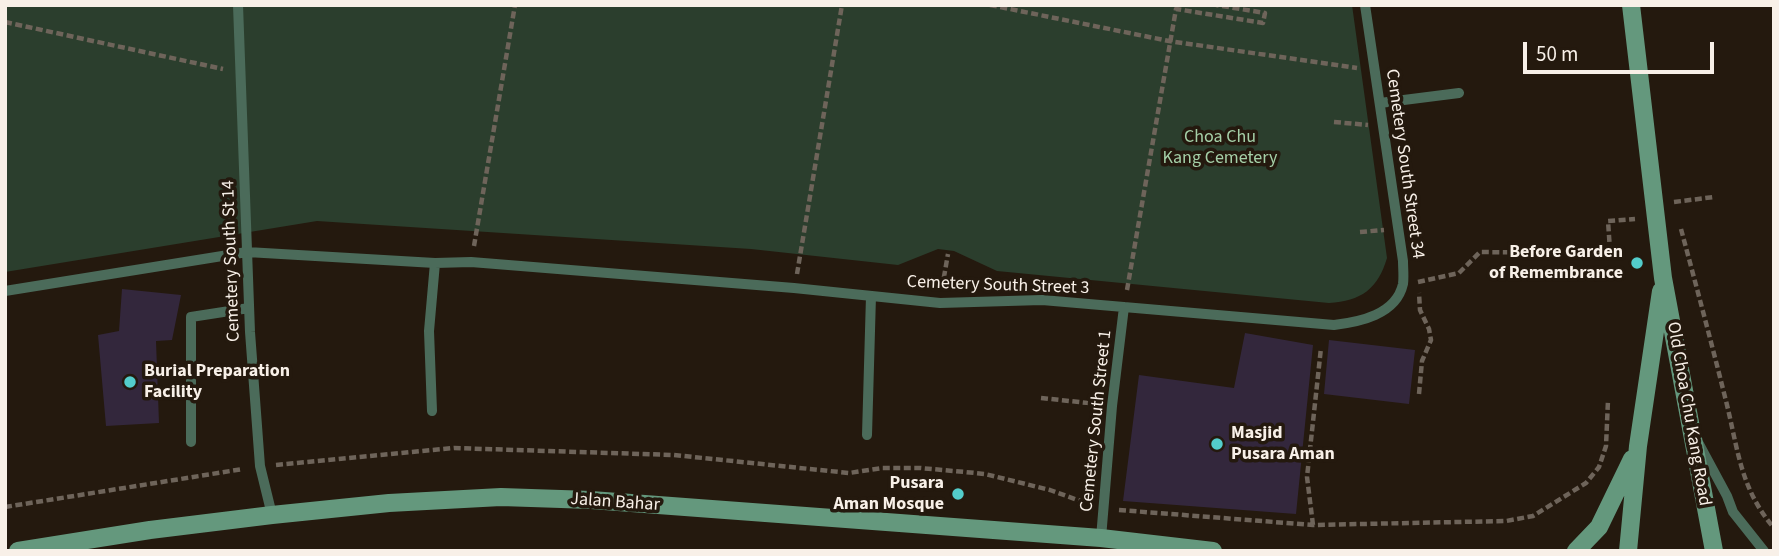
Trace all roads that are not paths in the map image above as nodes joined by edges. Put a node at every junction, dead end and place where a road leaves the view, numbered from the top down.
1 (238, 5) edge
2 (1365, 5) edge
3 (1631, 5) edge
4 (1459, 93) dead end
5 (1380, 103) junction
6 (247, 252) junction
7 (435, 263) junction
8 (1663, 278) junction
9 (5, 291) edge
10 (871, 296) junction
11 (1125, 307) junction
12 (249, 308) junction
13 (432, 411) dead end
14 (1692, 431) junction
15 (867, 435) dead end
16 (191, 442) dead end
17 (1638, 446) junction
18 (272, 515) junction
19 (1101, 538) junction
20 (18, 551) edge
21 (1213, 551) edge
22 (1576, 551) edge
23 (1628, 551) edge
24 (1714, 551) edge
25 (1764, 551) edge

1 - 6 lane, Cemetery South St 14
2 - 5 lane, Cemetery South Street 34
3 - 8 main road, Old Choa Chu Kang Road
4 - 5 lane
5 - 11 lane, Cemetery South Street 34
6 - 7 lane, Cemetery South Street 3
6 - 9 lane, Cemetery South Street 3
6 - 12 lane, Cemetery South St 14
7 - 10 lane, Cemetery South Street 3
7 - 13 lane
8 - 14 main road, Old Choa Chu Kang Road
8 - 17 main road, Old Choa Chu Kang Road
10 - 11 lane, Cemetery South Street 3
10 - 15 lane
11 - 19 lane, Cemetery South Street 1
12 - 16 lane
12 - 18 lane, Cemetery South St 14
14 - 24 main road, Old Choa Chu Kang Road
14 - 25 lane
17 - 22 main road
17 - 23 main road, Old Choa Chu Kang Road
18 - 19 main road, Jalan Bahar
18 - 20 main road, Jalan Bahar
19 - 21 main road, Jalan Bahar

